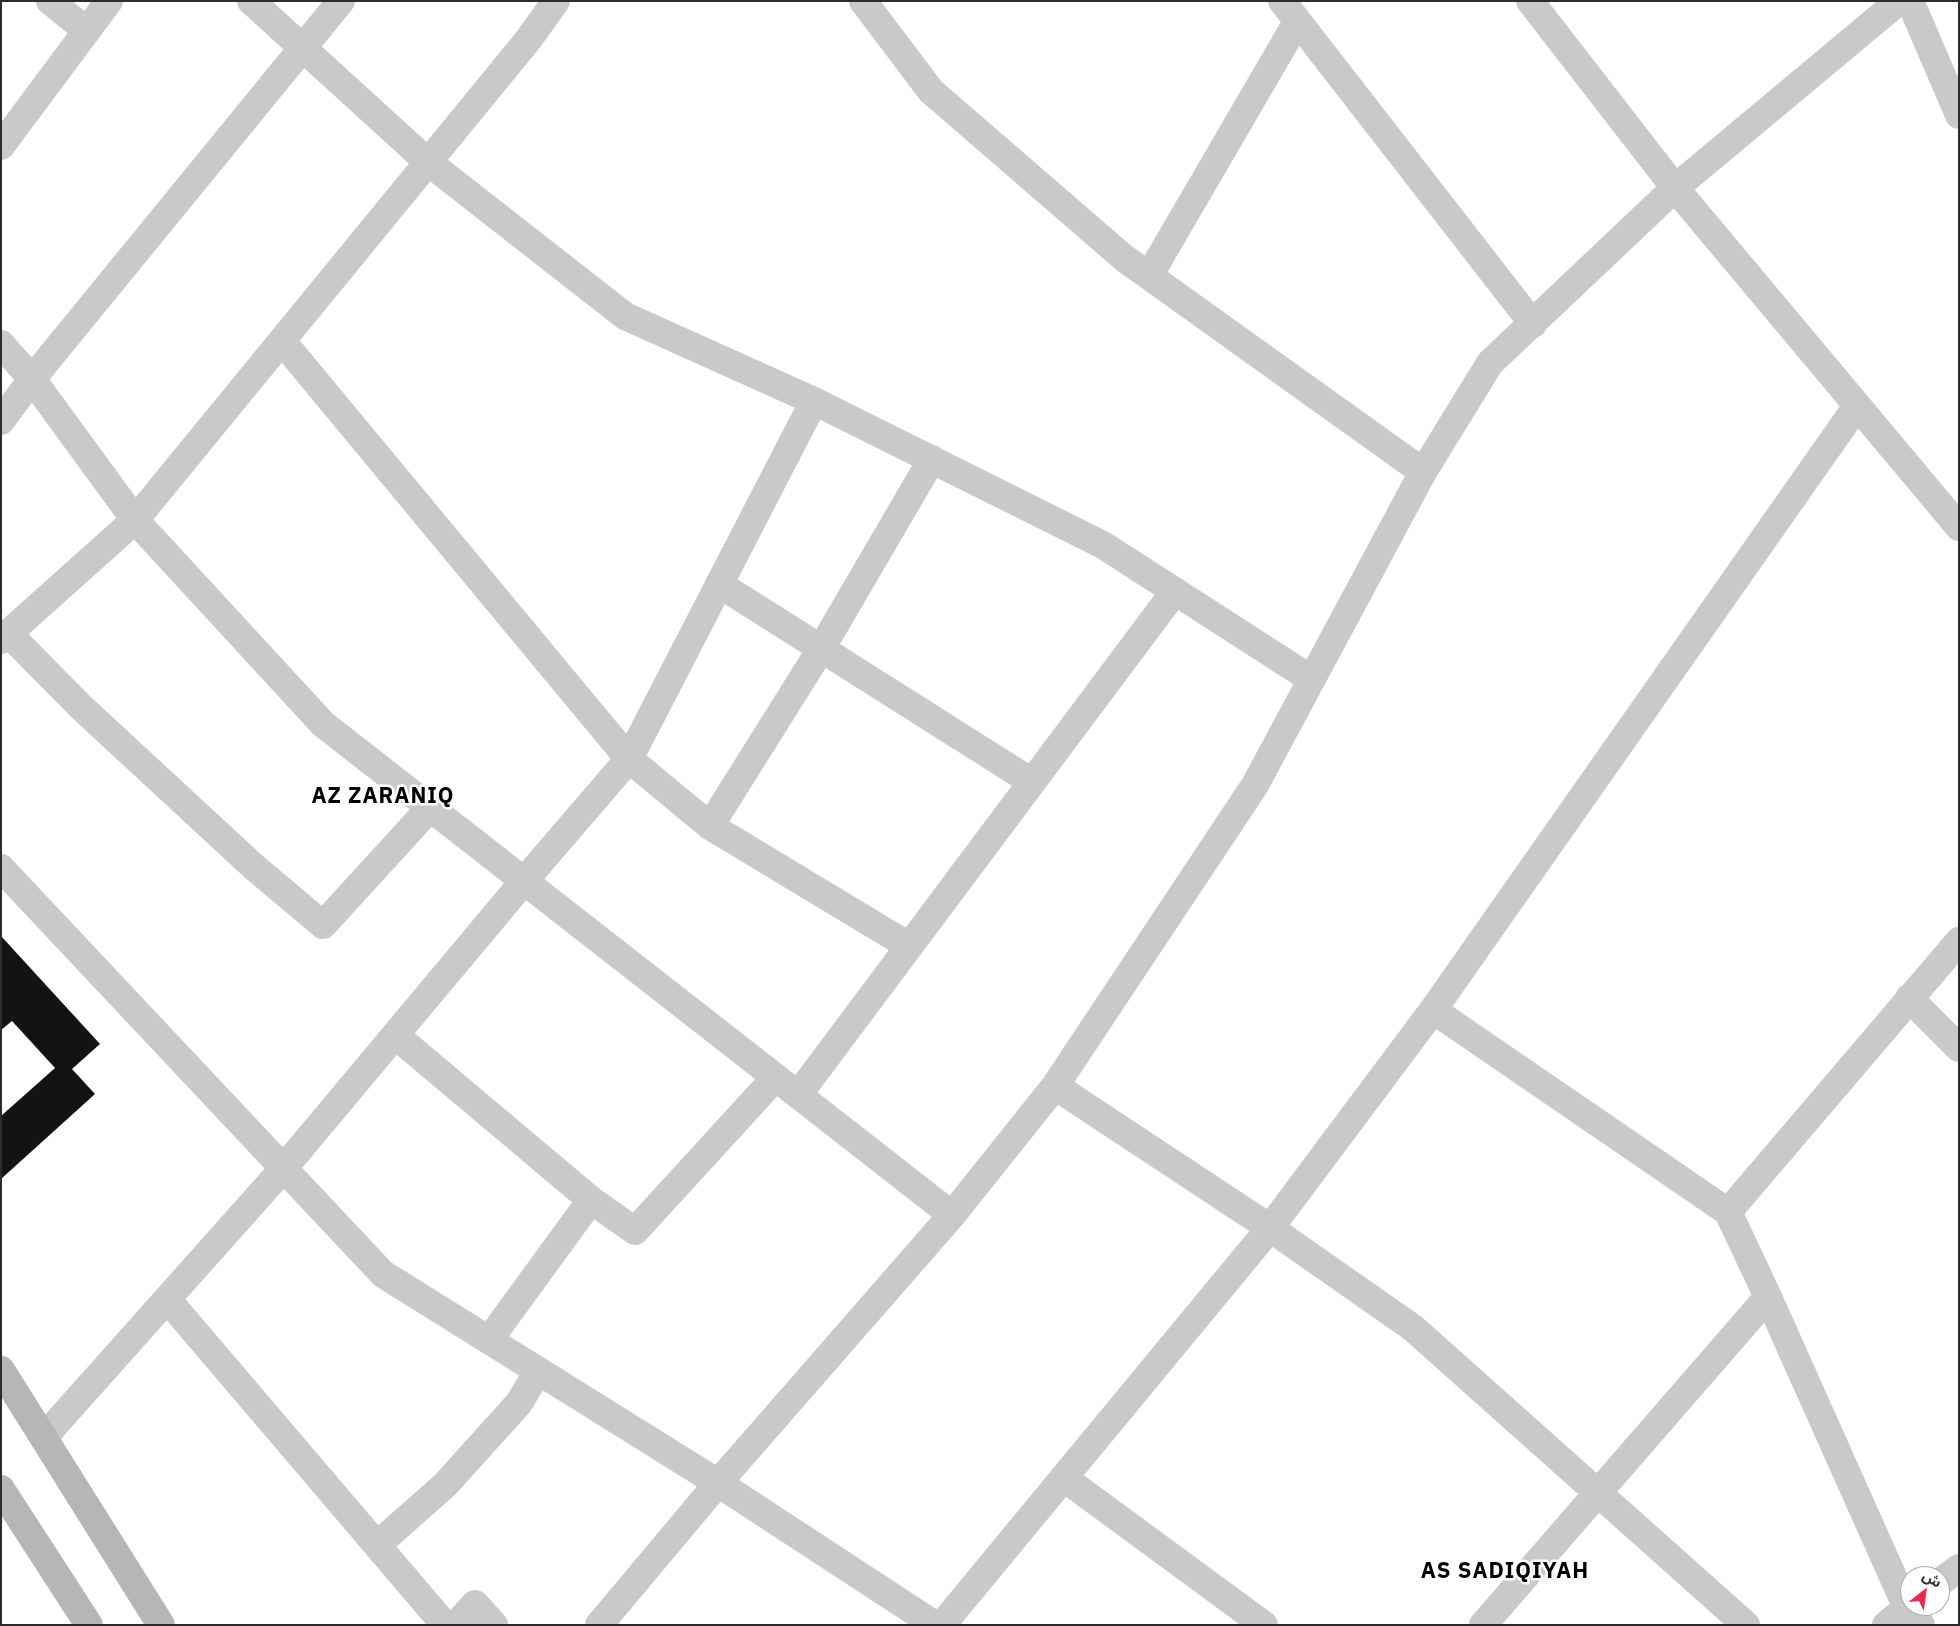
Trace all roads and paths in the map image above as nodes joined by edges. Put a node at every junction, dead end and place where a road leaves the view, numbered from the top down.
1 (50, 1) edge
2 (110, 1) edge
3 (251, 1) edge
4 (341, 1) edge
5 (556, 1) edge
6 (863, 1) edge
7 (1530, 1) edge
8 (1898, 1) edge
9 (1910, 1) edge
10 (1289, 12) edge
11 (87, 32) junction
12 (302, 50) junction
13 (1959, 114) edge
14 (1, 146) edge
15 (428, 162) junction
16 (1675, 188) junction
17 (1149, 276) junction
18 (1533, 324) junction
19 (282, 341) junction
20 (1, 344) edge
21 (32, 380) junction
22 (814, 401) junction
23 (1858, 406) junction
24 (1, 421) edge
25 (932, 459) junction
26 (1423, 472) junction
27 (136, 520) junction
28 (1959, 527) edge
29 (719, 584) junction
30 (1175, 591) junction
31 (5, 637) edge
32 (821, 649) junction
33 (1311, 679) junction
34 (629, 760) junction
35 (1032, 782) junction
36 (430, 808) junction
37 (710, 826) junction
38 (1, 868) edge
39 (524, 881) junction
40 (1959, 940) edge
41 (909, 946) junction
42 (1910, 998) junction
43 (1433, 1010) junction
44 (395, 1035) junction
45 (1959, 1048) edge
46 (775, 1078) junction
47 (1055, 1086) junction
48 (798, 1095) junction
49 (283, 1169) junction
50 (590, 1200) junction
51 (1728, 1212) junction
52 (952, 1215) junction
53 (1270, 1228) junction
54 (1768, 1297) junction
55 (167, 1299) junction
56 (490, 1340) junction
57 (1, 1370) edge
58 (538, 1370) junction
59 (44, 1437) junction
60 (1064, 1478) junction
61 (718, 1483) junction
62 (1, 1489) edge
63 (1599, 1494) junction
64 (377, 1545) junction
65 (1900, 1585) edge
66 (1906, 1616) edge
67 (89, 1625) edge
68 (161, 1625) edge
69 (445, 1625) edge
70 (456, 1625) edge
71 (494, 1625) edge
72 (599, 1625) edge
73 (935, 1625) edge
74 (942, 1625) edge
75 (1264, 1625) edge
76 (1483, 1625) edge
77 (1746, 1625) edge
78 (1886, 1625) edge

1 - 11 street
2 - 11 street
3 - 12 street
4 - 12 street
5 - 15 street
6 - 17 street
7 - 16 street
8 - 16 street
9 - 13 street
10 - 17 street
10 - 18 street
11 - 14 street
12 - 15 street
12 - 21 street
15 - 19 street
15 - 22 street
16 - 18 street
16 - 23 street
17 - 26 street
18 - 26 street
19 - 27 street
19 - 34 street
20 - 21 street
21 - 24 street
21 - 27 street
22 - 25 street
22 - 29 street
23 - 28 street
23 - 43 street
25 - 30 street
25 - 32 street
26 - 33 street
27 - 31 street
27 - 36 street
29 - 32 street
29 - 34 street
30 - 33 street
30 - 35 street
31 - 36 street
32 - 35 street
32 - 37 street
33 - 47 street
34 - 37 street
34 - 39 street
35 - 41 street
36 - 39 street
37 - 41 street
38 - 49 street
39 - 44 street
39 - 46 street
40 - 42 street
41 - 48 street
42 - 45 street
42 - 51 street
43 - 51 street
43 - 53 street
44 - 49 street
44 - 50 street
46 - 48 street
46 - 50 street
47 - 52 street
47 - 53 street
48 - 52 street
49 - 55 street
49 - 56 street
50 - 56 street
51 - 54 street
52 - 61 street
53 - 60 street
53 - 63 street
54 - 63 street
54 - 65 street
55 - 59 street
55 - 64 street
56 - 58 street
57 - 59 street
58 - 61 street
58 - 64 street
59 - 68 street
60 - 74 street
60 - 75 street
61 - 72 street
61 - 73 street
62 - 67 street
63 - 76 street
63 - 77 street
64 - 69 street
66 - 78 street
70 - 71 street

